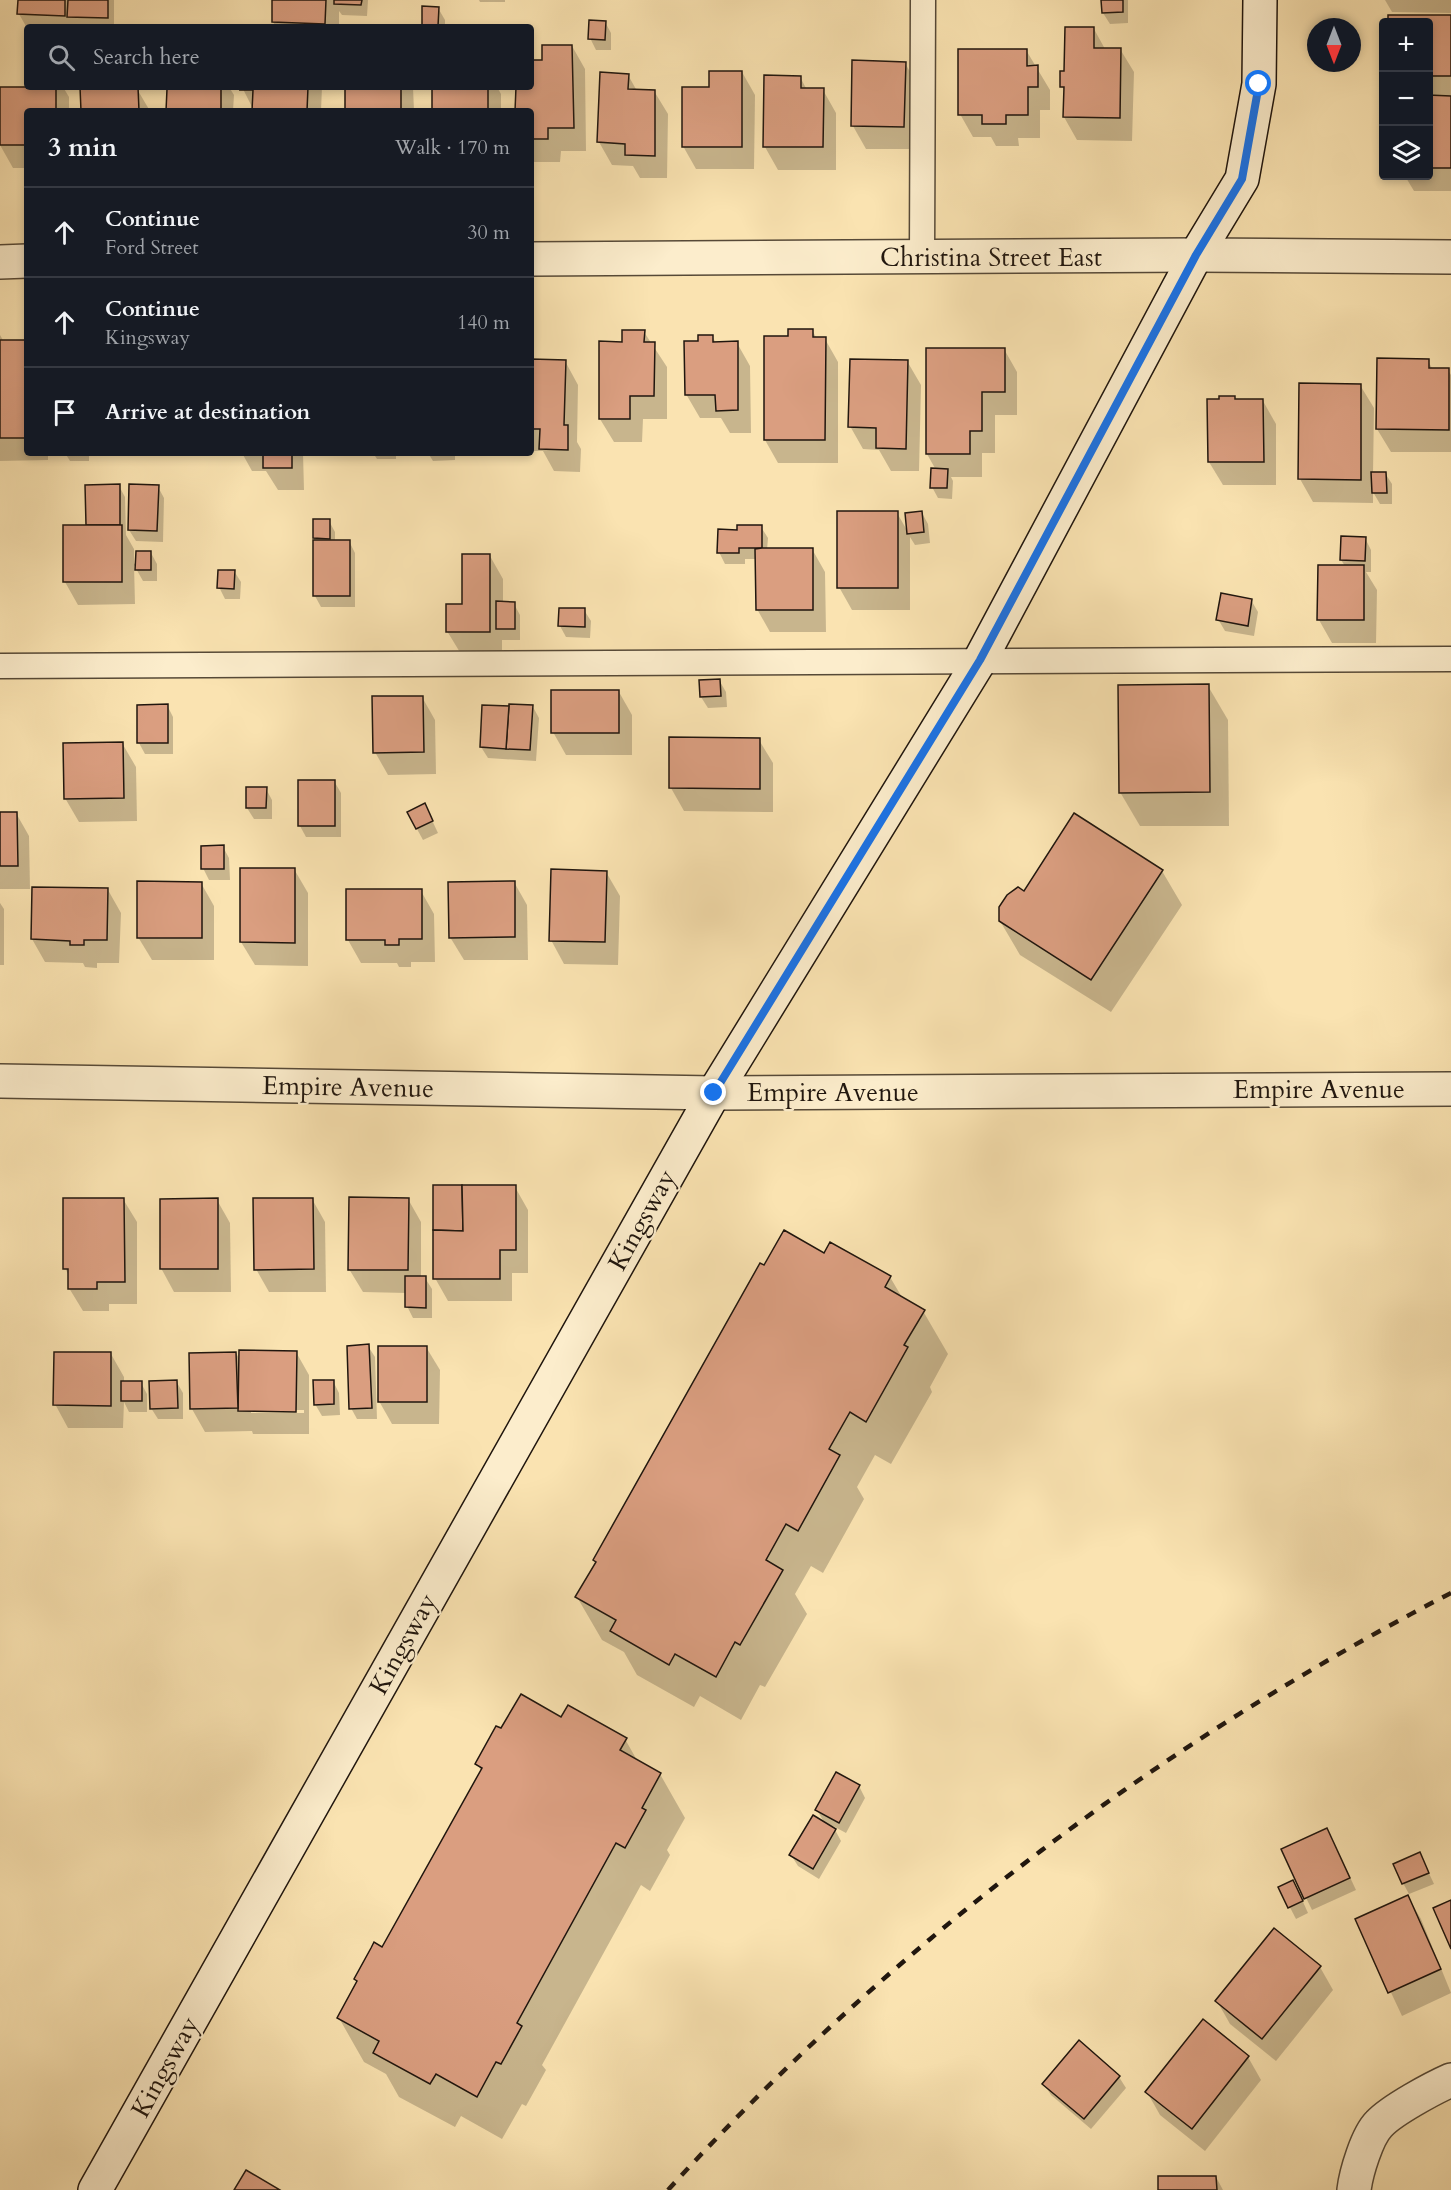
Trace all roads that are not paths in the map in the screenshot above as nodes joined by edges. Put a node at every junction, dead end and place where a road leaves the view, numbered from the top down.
1 (923, 0) edge
2 (1260, 0) edge
3 (1196, 255) junction
4 (922, 257) junction
5 (1451, 257) edge
6 (534, 259) edge
7 (24, 261) edge
8 (0, 262) edge
9 (1451, 658) edge
10 (980, 660) junction
11 (0, 666) edge
12 (0, 1081) edge
13 (1451, 1089) edge
14 (714, 1093) junction
15 (1451, 2079) edge
16 (95, 2190) edge
17 (1354, 2190) edge

1 - 4 lane
2 - 3 street, Kingsway
3 - 4 street, Christina Street East
3 - 5 street, Christina Street East
3 - 10 street, Kingsway
4 - 6 street, Christina Street East
7 - 8 street
9 - 10 lane
10 - 11 lane
10 - 14 street, Kingsway
12 - 14 street, Empire Avenue
13 - 14 street, Empire Avenue
14 - 16 street, Kingsway
15 - 17 street

